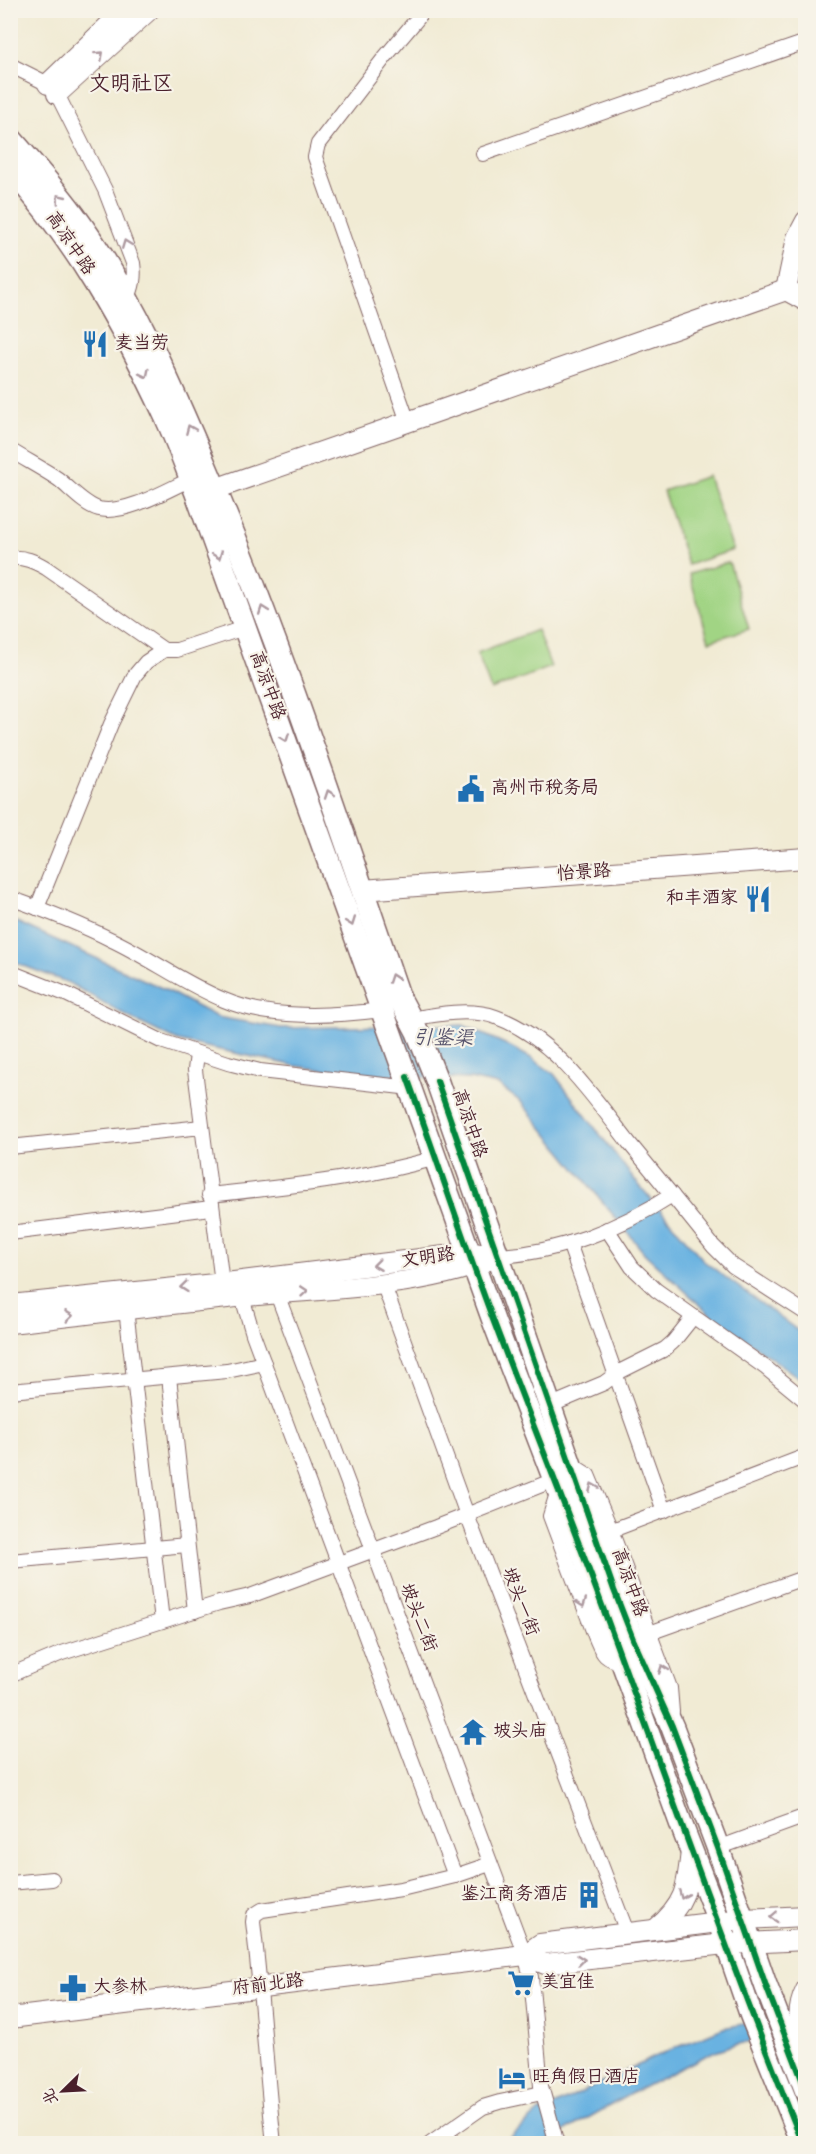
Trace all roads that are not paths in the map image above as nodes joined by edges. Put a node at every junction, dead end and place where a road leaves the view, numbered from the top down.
1 (125, 10) edge
2 (149, 10) edge
3 (421, 10) edge
4 (806, 42) edge
5 (10, 65) edge
6 (52, 89) junction
7 (10, 138) edge
8 (483, 154) dead end
9 (10, 168) edge
10 (806, 221) edge
11 (786, 290) junction
12 (806, 301) edge
13 (118, 304) junction
14 (408, 422) junction
15 (10, 450) edge
16 (191, 479) junction
17 (215, 489) junction
18 (10, 558) edge
19 (244, 628) junction
20 (164, 650) junction
21 (806, 858) edge
22 (362, 890) junction
23 (10, 898) edge
24 (37, 908) junction
25 (10, 972) edge
26 (383, 1013) junction
27 (414, 1025) junction
28 (196, 1054) junction
29 (409, 1082) junction
30 (446, 1109) junction
31 (421, 1116) junction
32 (202, 1127) junction
33 (10, 1147) edge
34 (436, 1158) junction
35 (668, 1197) junction
36 (210, 1202) junction
37 (613, 1226) junction
38 (10, 1233) edge
39 (569, 1243) junction
40 (498, 1256) junction
41 (472, 1260) junction
42 (222, 1283) junction
43 (383, 1283) junction
44 (277, 1294) junction
45 (242, 1297) junction
46 (10, 1305) edge
47 (126, 1310) junction
48 (806, 1313) edge
49 (693, 1317) junction
50 (10, 1323) edge
51 (264, 1363) junction
52 (616, 1375) junction
53 (169, 1377) junction
54 (135, 1380) junction
55 (10, 1391) edge
56 (806, 1401) edge
57 (549, 1406) junction
58 (806, 1456) edge
59 (561, 1477) junction
60 (664, 1511) junction
61 (467, 1515) junction
62 (603, 1534) junction
63 (187, 1545) junction
64 (153, 1548) junction
65 (372, 1551) junction
66 (10, 1561) edge
67 (338, 1564) junction
68 (806, 1577) edge
69 (195, 1611) junction
70 (162, 1621) junction
71 (641, 1636) junction
72 (12, 1677) edge
73 (806, 1816) edge
74 (718, 1848) junction
75 (691, 1851) junction
76 (490, 1864) junction
77 (454, 1876) junction
78 (52, 1878) dead end
79 (10, 1883) edge
80 (806, 1916) edge
81 (743, 1919) junction
82 (719, 1922) junction
83 (656, 1929) junction
84 (627, 1932) junction
85 (806, 1940) edge
86 (752, 1943) junction
87 (725, 1944) junction
88 (525, 1955) junction
89 (261, 1987) junction
90 (806, 1990) edge
91 (10, 2018) edge
92 (806, 2056) edge
93 (806, 2090) edge
94 (542, 2093) junction
95 (274, 2144) edge
96 (430, 2144) edge
97 (557, 2144) edge
98 (803, 2144) edge

1 - 6 main road
6 -> 2 main road
3 - 14 street
4 - 8 street
5 - 6 street
13 -> 6 street
13 -> 7 main road, 高凉中路
9 - 13 main road, 高凉中路
10 - 11 main road
11 - 12 main road
11 - 14 main road
13 -> 16 main road, 高凉中路
17 -> 13 main road, 高凉中路
14 - 17 main road
15 - 16 street
16 -> 19 main road, 高凉中路
22 -> 17 main road, 高凉中路
18 - 20 street
19 - 20 street
19 -> 26 main road, 高凉中路
20 - 24 street
21 - 22 main road, 怡景路
27 -> 22 main road, 高凉中路
23 - 24 street
24 - 26 street
25 - 28 street
26 - 29 main road, 高凉中路
27 - 30 main road, 高凉中路
27 - 35 street
28 - 29 street
28 - 32 street
29 - 31 main road, 高凉中路
30 - 31 main road
30 - 40 main road, 高凉中路
31 - 34 main road, 高凉中路
32 - 33 street
32 - 36 street
34 - 36 street
34 - 41 main road, 高凉中路
35 - 37 street
35 - 48 street
36 - 38 street
36 - 42 street
37 - 39 street
37 - 49 street
39 - 40 street
39 - 52 street
40 - 41 main road, 文明路
40 - 57 main road, 高凉中路
41 -> 42 main road, 文明路
41 - 43 main road, 文明路
41 - 59 main road, 高凉中路
42 -> 46 main road, 文明路
44 -> 43 main road, 文明路
43 - 61 street, 坡头一街
44 - 45 main road, 文明路
44 - 65 street, 坡头二街
45 - 47 main road, 文明路
45 - 51 street
50 -> 47 main road, 文明路
47 - 54 street
49 - 52 street
49 - 56 street
51 - 53 street
51 - 67 street
52 - 57 street
52 - 60 street
53 - 54 street
53 - 63 street
54 - 55 street
54 - 64 street
57 - 59 main road, 高凉中路
58 - 60 street
59 - 61 street
62 -> 59 main road, 高凉中路
59 -> 75 main road, 高凉中路
60 - 62 street
61 - 65 street
61 - 84 street, 坡头一街
62 - 71 main road, 高凉中路
63 - 64 street
63 - 69 street
64 - 66 street
64 - 70 street
65 - 67 street
65 - 76 street, 坡头二街
67 - 69 street
67 - 77 street
68 - 71 street
69 - 70 street
70 - 72 street
74 -> 71 main road, 高凉中路
73 - 74 street
74 - 81 main road, 高凉中路
75 - 82 main road, 高凉中路
75 -> 83 main road
76 - 77 street
76 - 88 street, 坡头二街
77 - 89 street
78 - 79 street
80 -> 81 main road, 府前北路
81 - 82 main road, 府前北路
81 - 86 main road, 高凉中路
82 - 83 main road, 府前北路
82 - 87 main road, 高凉中路
83 - 84 main road, 府前北路
84 - 88 main road, 府前北路
85 - 86 main road, 府前北路
86 - 87 main road, 府前北路
86 - 93 main road, 高凉中路
88 -> 87 main road, 府前北路
87 - 98 main road, 高凉中路
88 - 89 main road, 府前北路
88 - 94 street, 坡头二街
89 - 91 main road, 府前北路
89 - 95 street
90 - 92 main road
94 - 96 street
94 - 97 street, 坡头二街

